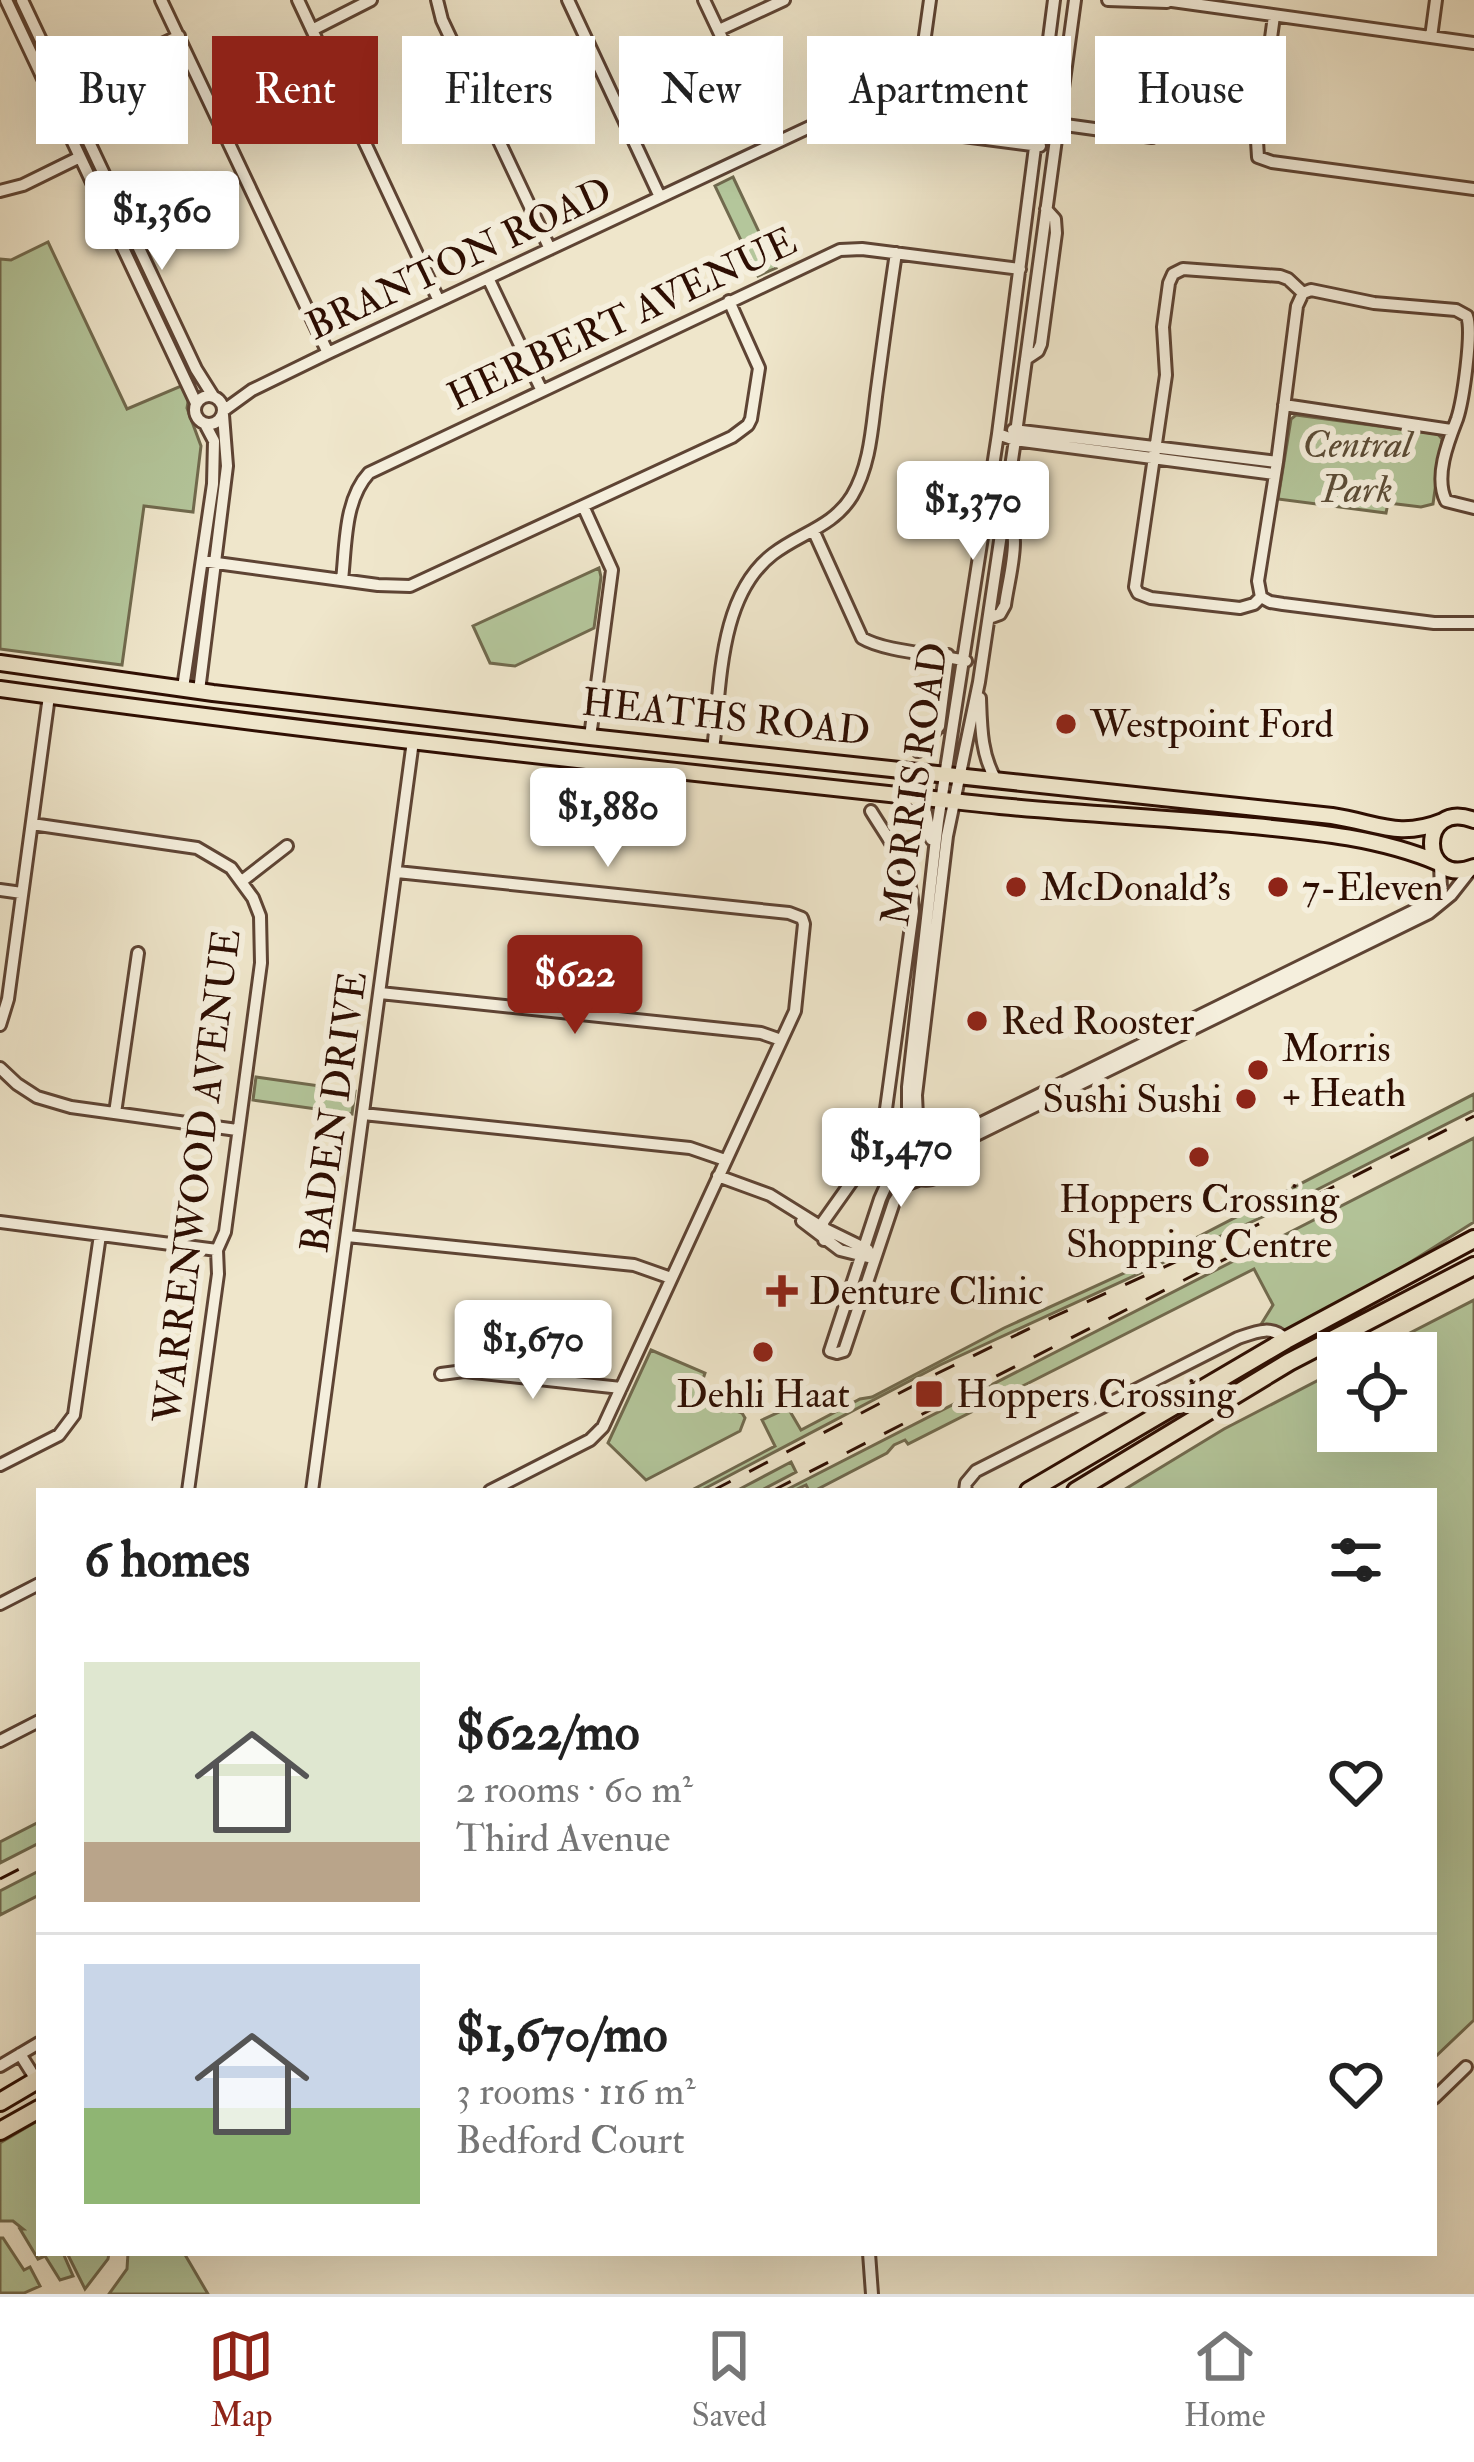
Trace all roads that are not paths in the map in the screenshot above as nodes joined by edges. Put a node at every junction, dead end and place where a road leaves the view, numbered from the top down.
1 (6, 0) edge
2 (22, 0) edge
3 (161, 0) edge
4 (298, 0) edge
5 (371, 0) edge
6 (437, 0) edge
7 (568, 0) edge
8 (704, 0) edge
9 (784, 0) edge
10 (930, 0) edge
11 (1054, 0) edge
12 (1075, 0) edge
13 (1108, 0) edge
14 (1436, 0) edge
15 (1170, 1) edge
16 (1198, 3) edge
17 (1274, 16) junction
18 (312, 29) junction
19 (719, 30) junction
20 (40, 36) edge
21 (179, 36) edge
22 (722, 36) edge
23 (925, 36) edge
24 (1070, 36) edge
25 (1431, 37) junction
26 (1474, 44) edge
27 (188, 55) edge
28 (91, 144) edge
29 (772, 144) edge
30 (1022, 144) edge
31 (1056, 144) edge
32 (1037, 146) junction
33 (1055, 148) junction
34 (80, 157) junction
35 (1474, 189) edge
36 (0, 191) edge
37 (660, 197) junction
38 (550, 249) junction
39 (896, 254) junction
40 (1020, 269) junction
41 (488, 278) junction
42 (1303, 293) junction
43 (440, 301) junction
44 (729, 302) junction
45 (1470, 313) edge
46 (328, 353) junction
47 (252, 390) junction
48 (542, 391) junction
49 (214, 396) junction
50 (196, 403) junction
51 (1284, 405) junction
52 (223, 413) junction
53 (205, 424) junction
54 (1451, 430) junction
55 (998, 434) junction
56 (1016, 435) junction
57 (1156, 452) junction
58 (1275, 468) junction
59 (583, 506) junction
60 (1474, 508) edge
61 (814, 532) junction
62 (208, 561) junction
63 (342, 580) junction
64 (1261, 597) junction
65 (1474, 623) edge
66 (965, 638) junction
67 (984, 647) junction
68 (948, 656) junction
69 (962, 661) junction
70 (0, 663) edge
71 (52, 670) junction
72 (979, 682) junction
73 (0, 689) edge
74 (191, 689) junction
75 (49, 696) junction
76 (178, 714) junction
77 (195, 716) junction
78 (590, 737) junction
79 (413, 741) junction
80 (713, 750) junction
81 (918, 751) dead end
82 (709, 774) junction
83 (952, 775) junction
84 (996, 780) junction
85 (912, 796) junction
86 (947, 800) junction
87 (871, 811) dead end
88 (1474, 820) edge
89 (1443, 821) junction
90 (32, 824) junction
91 (287, 846) dead end
92 (934, 860) junction
93 (1440, 863) junction
94 (1473, 867) edge
95 (397, 872) junction
96 (242, 881) junction
97 (0, 890) edge
98 (22, 892) junction
99 (1374, 936) junction
100 (138, 953) dead end
101 (380, 993) junction
102 (0, 1025) edge
103 (782, 1040) junction
104 (0, 1068) edge
105 (1084, 1076) junction
106 (116, 1113) junction
107 (364, 1114) junction
108 (237, 1130) junction
109 (929, 1141) junction
110 (907, 1152) junction
111 (945, 1164) junction
112 (722, 1168) junction
113 (918, 1180) junction
114 (0, 1222) edge
115 (100, 1234) junction
116 (828, 1235) junction
117 (347, 1236) junction
118 (1474, 1236) edge
119 (217, 1250) junction
120 (867, 1254) junction
121 (1469, 1269) edge
122 (671, 1278) junction
123 (1286, 1340) junction
124 (1289, 1362) junction
125 (441, 1374) dead end
126 (621, 1388) junction
127 (0, 1466) edge
128 (188, 1488) edge
129 (312, 1488) edge
130 (496, 1488) edge
131 (965, 1488) edge
132 (1034, 1488) edge
133 (1081, 1488) edge
134 (36, 1586) edge
135 (0, 1604) edge
136 (36, 1723) edge
137 (0, 1741) edge
138 (36, 2045) edge
139 (20, 2054) junction
140 (0, 2066) edge
141 (1466, 2067) dead end
142 (36, 2079) edge
143 (36, 2083) edge
144 (1437, 2095) edge
145 (0, 2102) edge
146 (36, 2111) edge
147 (0, 2131) edge
148 (869, 2256) edge
149 (872, 2294) edge

1 - 34 street
2 - 20 street
3 - 21 street
4 - 18 street
5 - 18 street
6 - 38 street
7 - 37 street
8 - 19 street
9 - 19 street
10 - 23 street
11 - 32 street, MORRIS ROAD
12 - 24 street
13 - 15 street
14 - 25 street
15 - 16 street
16 - 17 street
17 - 25 street
17 - 35 street
18 - 43 street
19 - 22 street
25 - 26 street
27 - 46 street
28 - 49 street
29 - 37 street, BRANTON ROAD
30 - 32 street, BRANTON ROAD
31 - 33 street
32 - 33 street, BRANTON ROAD
32 - 40 street, MORRIS ROAD
33 - 56 street, MORRIS ROAD
34 - 36 street
34 - 50 street
37 - 38 street, BRANTON ROAD
38 - 41 street, BRANTON ROAD
39 - 40 street, HERBERT AVENUE
39 - 44 street, HERBERT AVENUE
39 - 61 street
40 - 55 street, MORRIS ROAD
41 - 43 street, BRANTON ROAD
41 - 48 street
42 - 45 street
42 - 51 street
42 - 57 street
43 - 46 street, BRANTON ROAD
44 - 48 street, HERBERT AVENUE
44 - 59 street
45 - 54 street
46 - 47 street, BRANTON ROAD
47 - 49 street, BRANTON ROAD
47 - 52 street, BRANTON ROAD
48 - 63 street, HERBERT AVENUE
49 - 50 street
49 - 52 street
50 - 53 street
51 - 54 street
51 - 58 street
52 - 53 street
52 - 62 street
53 - 62 street
54 - 60 street
55 - 56 street
55 - 66 street, MORRIS ROAD
56 - 57 street
56 - 67 street, MORRIS ROAD
57 - 58 street
57 - 64 street
58 - 64 street
59 - 63 street
59 - 78 street
61 - 68 street
61 - 80 street
62 - 63 street
62 - 74 street
64 - 65 street
66 - 68 street
66 - 69 street, MORRIS ROAD
67 - 69 street
67 - 72 street, MORRIS ROAD
68 - 69 street
68 - 81 street
69 - 83 street, MORRIS ROAD
70 - 71 main road, HEATHS ROAD
71 - 74 main road, HEATHS ROAD
71 - 75 main road
72 - 83 street, MORRIS ROAD
72 - 84 street
73 - 75 main road, HEATHS ROAD
74 - 76 main road
74 - 77 main road
74 - 78 main road, HEATHS ROAD
75 - 76 main road, HEATHS ROAD
75 - 90 street
76 - 77 main road, HEATHS ROAD
77 - 79 main road, HEATHS ROAD
78 - 80 main road, HEATHS ROAD
79 - 82 main road, HEATHS ROAD
79 - 95 street, BADEN DRIVE
80 - 82 main road
80 - 83 main road, HEATHS ROAD
82 - 85 main road, HEATHS ROAD
83 - 84 main road, HEATHS ROAD
83 - 86 street, MORRIS ROAD
84 - 89 main road, HEATHS ROAD
85 - 86 main road, HEATHS ROAD
85 - 92 street
86 - 92 street, MORRIS ROAD
86 - 93 main road, HEATHS ROAD
86 - 109 street, MORRIS ROAD
87 - 116 street, MORRIS ROAD
88 - 89 main road, HEATHS ROAD
89 - 93 main road
90 - 96 street, WARRENWOOD AVENUE
90 - 98 street
91 - 96 street
92 - 110 street, MORRIS ROAD
93 - 94 main road, HEATHS ROAD
93 - 99 street
94 - 99 street
95 - 101 street, BADEN DRIVE
95 - 103 street
96 - 108 street, WARRENWOOD AVENUE
97 - 98 street
98 - 102 street
99 - 105 street
100 - 106 street
101 - 103 street
101 - 107 street, BADEN DRIVE
103 - 112 street
104 - 106 street
105 - 109 street
105 - 111 street
106 - 108 street
107 - 112 street
107 - 117 street, BADEN DRIVE
108 - 119 street, WARRENWOOD AVENUE
109 - 110 street
109 - 111 street
110 - 113 street
110 - 120 street
111 - 113 street
112 - 116 street
112 - 122 street
113 - 120 street
114 - 115 street
115 - 119 street
115 - 127 street
116 - 120 street
116 - 120 street
117 - 122 street
117 - 129 street, BADEN DRIVE
118 - 123 highway
119 - 128 street, WARRENWOOD AVENUE
120 - 120 street
121 - 124 highway
122 - 126 street
123 - 124 highway
123 - 131 street
123 - 132 highway
124 - 133 highway
125 - 126 street
126 - 130 street
134 - 135 street
136 - 137 street
138 - 139 street
139 - 140 street
139 - 142 street
141 - 144 street
143 - 145 highway
146 - 147 highway
148 - 149 street

